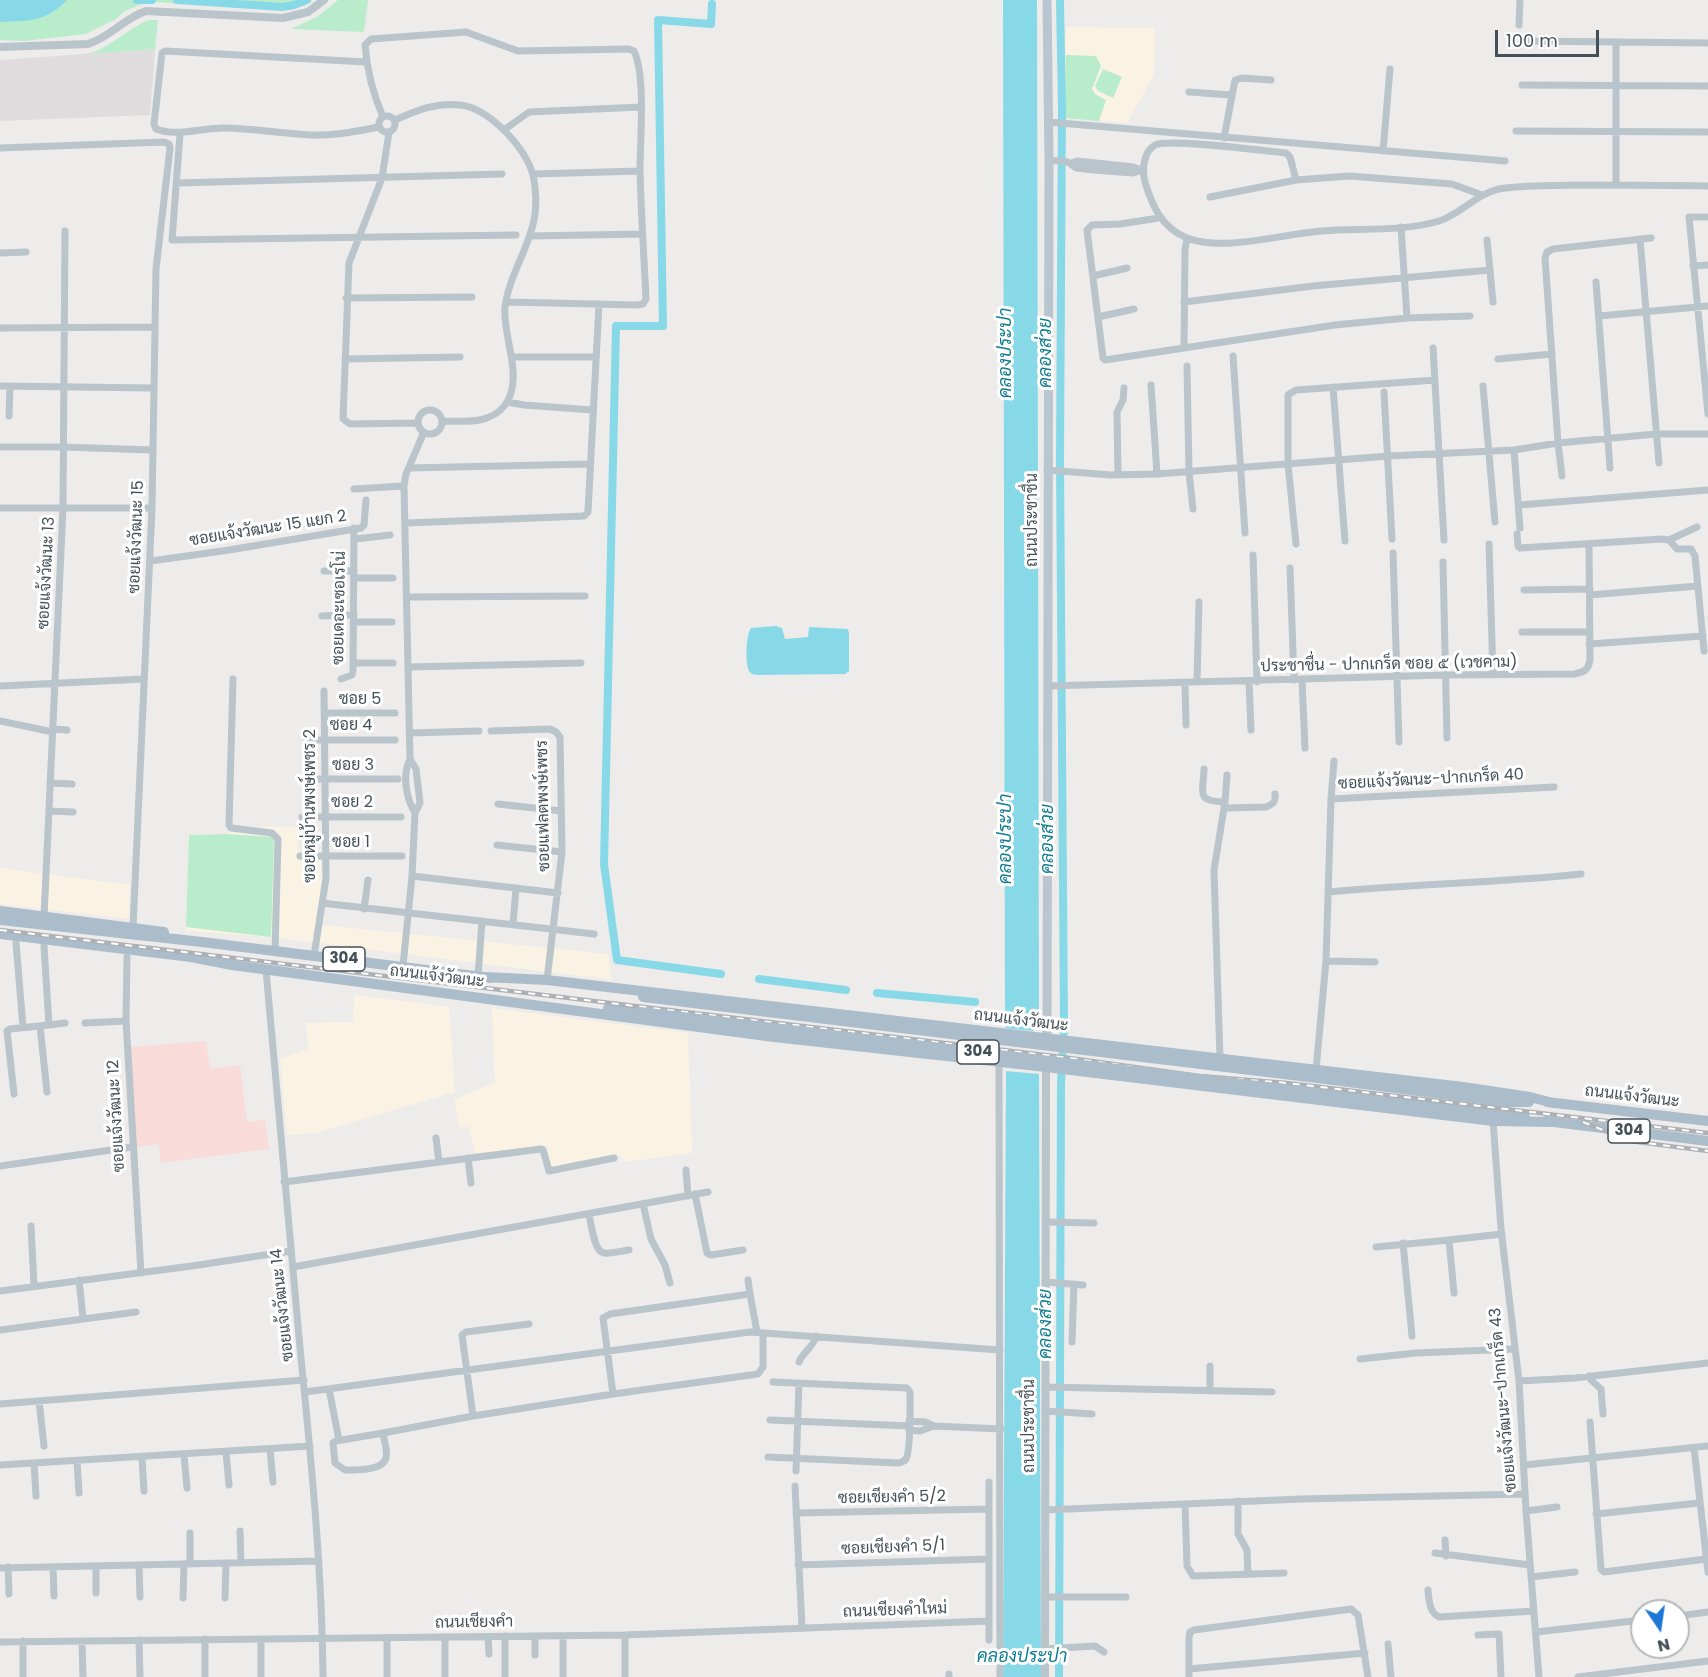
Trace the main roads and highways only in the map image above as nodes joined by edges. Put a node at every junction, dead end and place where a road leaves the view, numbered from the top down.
1 (1047, 0) edge
2 (0, 911) edge
3 (0, 920) edge
4 (0, 934) edge
5 (0, 941) edge
6 (202, 942) junction
7 (232, 965) junction
8 (482, 976) junction
9 (496, 999) junction
10 (801, 1009) junction
11 (919, 1024) junction
12 (792, 1039) junction
13 (1057, 1040) junction
14 (1145, 1051) junction
15 (913, 1054) junction
16 (1217, 1059) junction
17 (1246, 1062) junction
18 (1316, 1074) junction
19 (1142, 1079) junction
20 (1212, 1088) junction
21 (1240, 1091) junction
22 (1708, 1121) edge
23 (1551, 1122) junction
24 (1708, 1141) edge

1 - 13 main road, ถนนประชาชื่น
2 - 6 main road, ถนนแจ้งวัฒนะ / 304
3 - 6 main road, ถนนแจ้งวัฒนะ / 304
4 - 7 main road, ถนนแจ้งวัฒนะ / 304
5 - 7 main road, ถนนแจ้งวัฒนะ / 304
6 - 8 main road, ถนนแจ้งวัฒนะ / 304
7 - 9 main road, ถนนแจ้งวัฒนะ / 304
8 - 10 main road, ถนนแจ้งวัฒนะ / 304
8 - 18 main road, ถนนแจ้งวัฒนะ / 304, bridge
9 - 12 main road, ถนนแจ้งวัฒนะ / 304
9 - 23 main road, ถนนแจ้งวัฒนะ / 304, bridge
10 - 11 main road, ถนนแจ้งวัฒนะ / 304
10 - 12 main road
11 - 13 main road, ถนนแจ้งวัฒนะ / 304
11 - 15 main road
12 - 15 main road, ถนนแจ้งวัฒนะ / 304
13 - 14 main road, ถนนแจ้งวัฒนะ / 304
14 - 16 main road, ถนนแจ้งวัฒนะ / 304
14 - 19 main road
15 - 19 main road, ถนนแจ้งวัฒนะ / 304
16 - 17 main road, ถนนแจ้งวัฒนะ / 304
16 - 20 main road
17 - 18 main road, ถนนแจ้งวัฒนะ / 304
17 - 21 main road
18 - 22 main road, ถนนแจ้งวัฒนะ / 304
19 - 20 main road, ถนนแจ้งวัฒนะ / 304
20 - 21 main road, ถนนแจ้งวัฒนะ / 304
21 - 23 main road, ถนนแจ้งวัฒนะ / 304
23 - 24 main road, ถนนแจ้งวัฒนะ / 304

